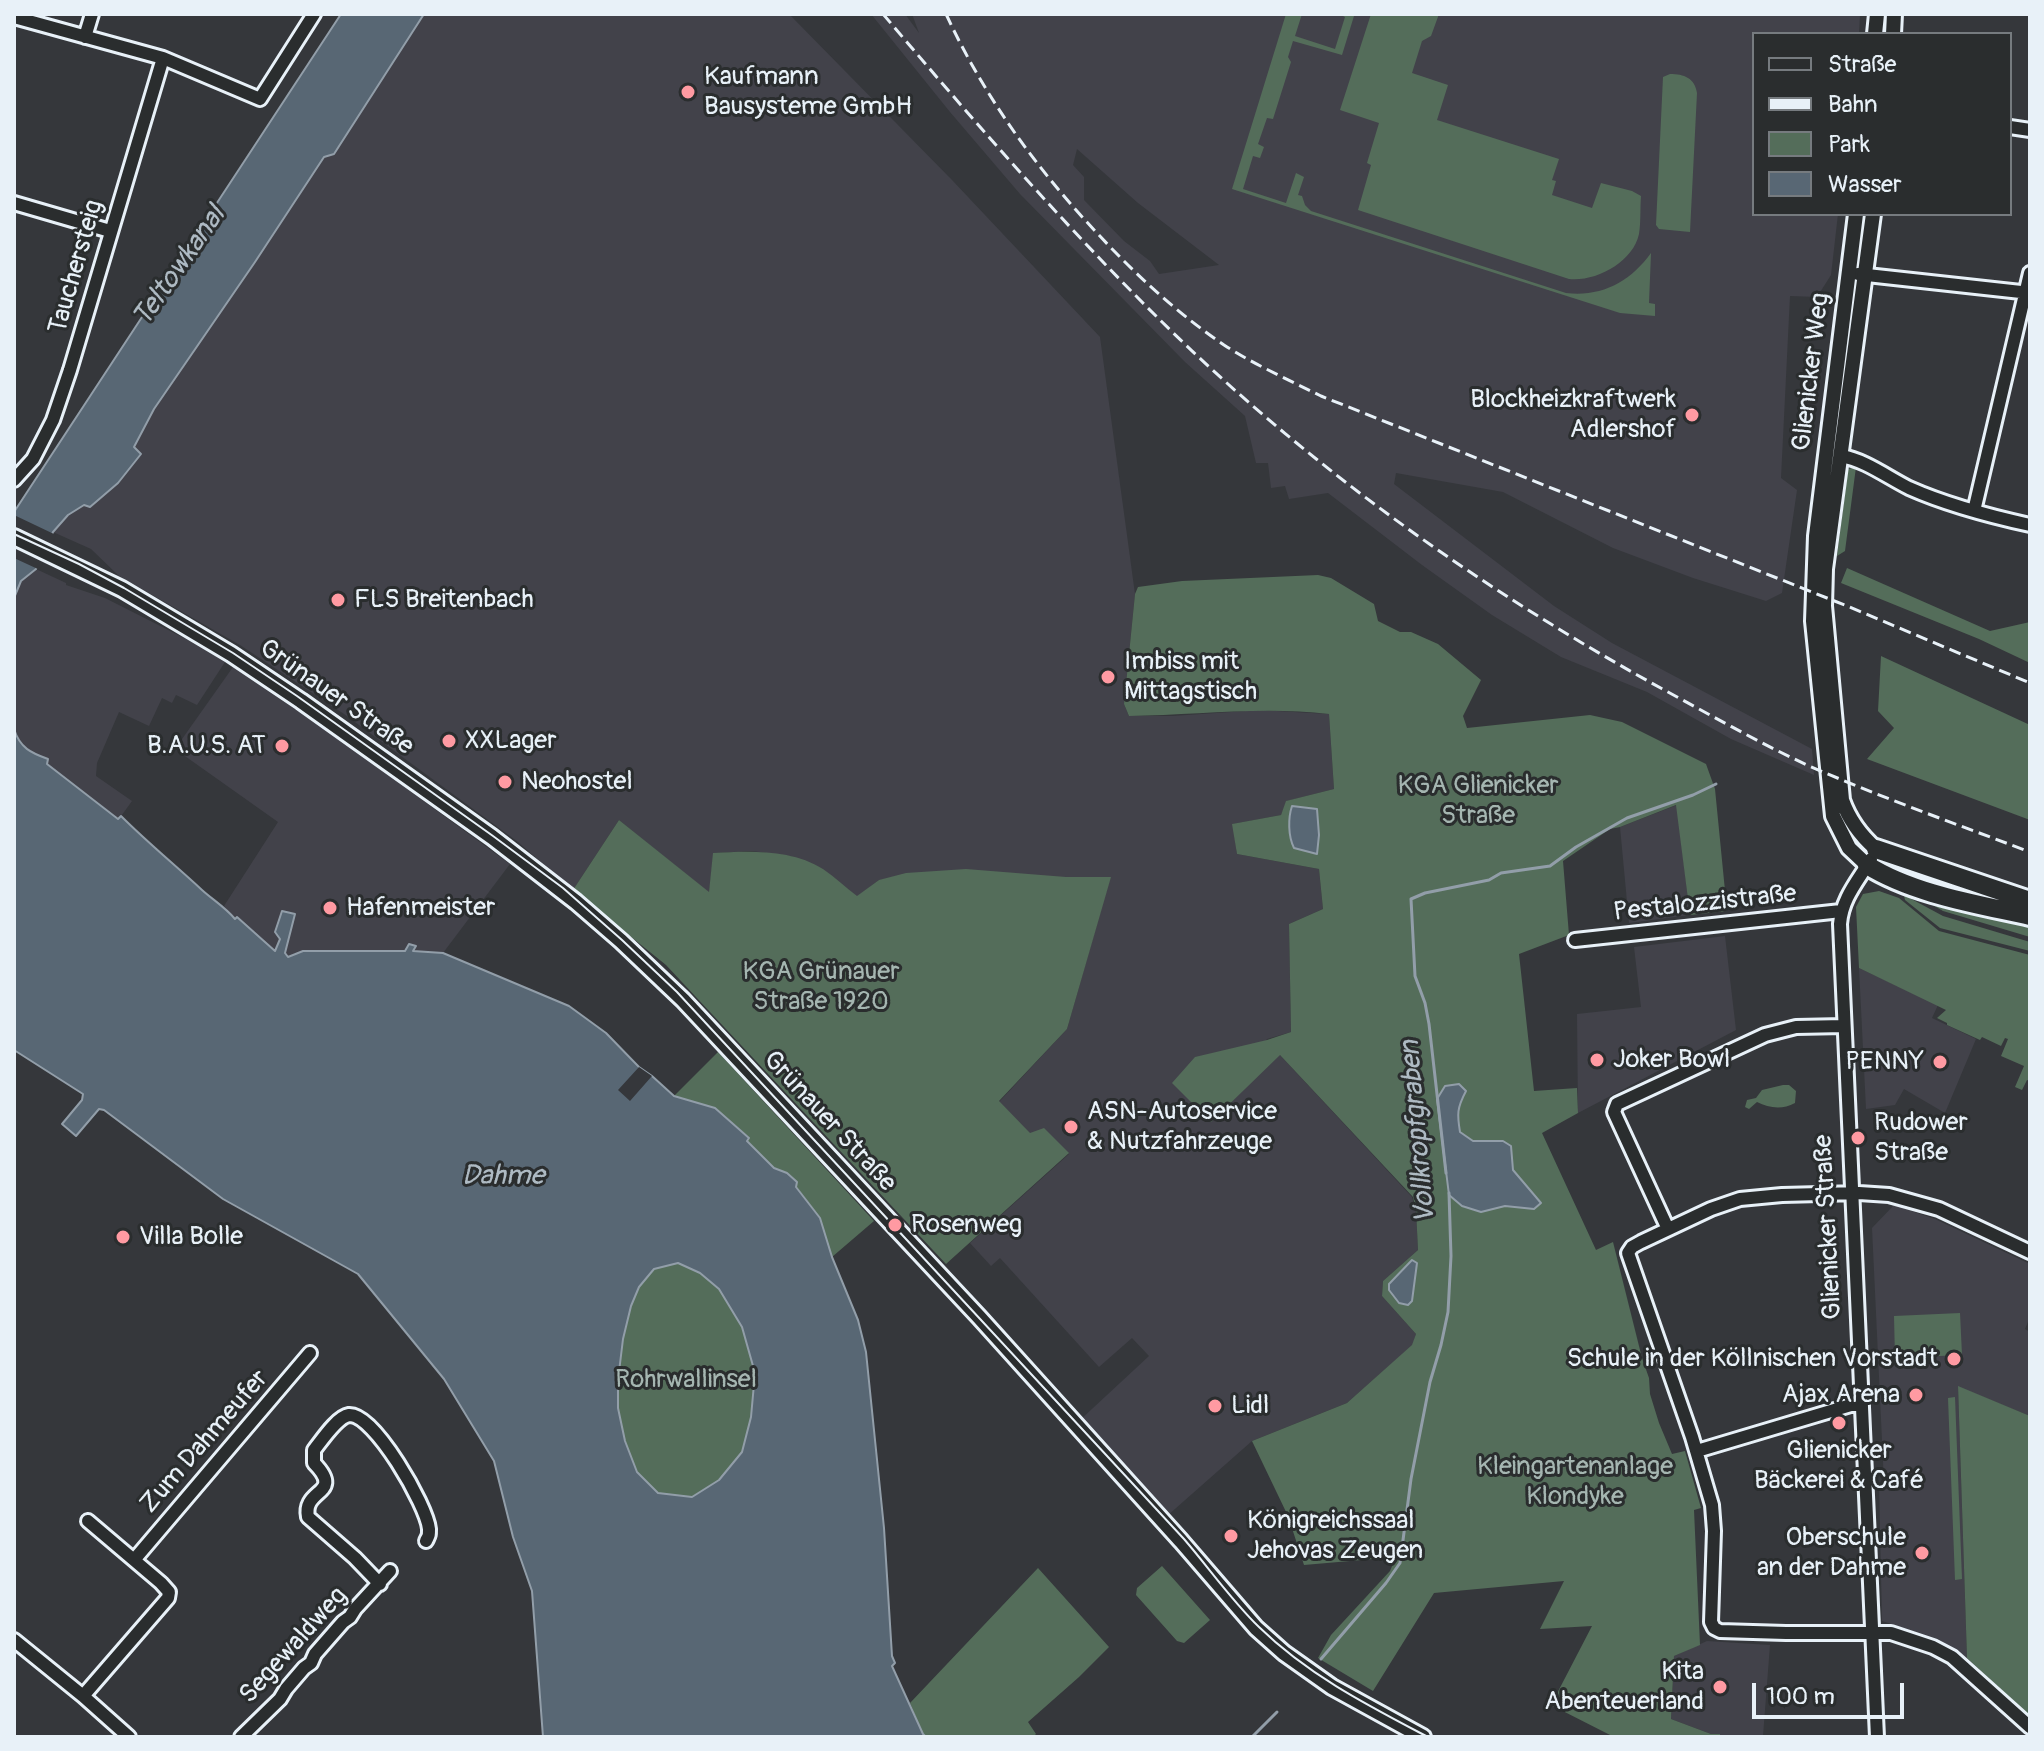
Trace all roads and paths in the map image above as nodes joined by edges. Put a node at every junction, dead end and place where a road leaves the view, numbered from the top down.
1 (92, 14) edge
2 (314, 14) edge
3 (14, 17) edge
4 (85, 37) junction
5 (163, 58) junction
6 (14, 203) edge
7 (1856, 216) edge
8 (1873, 216) edge
9 (110, 231) junction
10 (1849, 273) junction
11 (2030, 273) edge
12 (1865, 275) junction
13 (2028, 293) edge
14 (1841, 456) junction
15 (14, 480) edge
16 (1974, 511) junction
17 (2030, 525) edge
18 (14, 537) edge
19 (1872, 857) junction
20 (2030, 901) edge
21 (1841, 911) junction
22 (2030, 916) edge
23 (1575, 940) dead end
24 (1844, 1026) junction
25 (1852, 1193) junction
26 (1668, 1229) junction
27 (2030, 1252) edge
28 (310, 1353) dead end
29 (1862, 1405) junction
30 (1697, 1451) junction
31 (88, 1521) dead end
32 (426, 1541) dead end
33 (134, 1560) junction
34 (390, 1571) dead end
35 (380, 1584) junction
36 (1872, 1633) junction
37 (14, 1640) edge
38 (83, 1696) junction
39 (2030, 1727) edge
40 (129, 1737) edge
41 (241, 1737) edge
42 (1423, 1737) edge
43 (1877, 1737) edge

1 - 4 street
2 - 5 street
3 - 4 street
4 - 5 street
5 - 9 street, Tauchersteig
6 - 9 street
7 - 10 main road, Glienicker Weg
8 - 12 main road, Glienicker Weg
9 - 15 street, Tauchersteig
10 - 12 street
10 - 19 main road, Glienicker Weg
11 - 13 street
12 - 13 street
12 - 14 main road, Glienicker Weg
13 - 16 street
14 - 16 street
14 - 19 main road, Glienicker Weg
16 - 17 street
18 - 42 main road, Grünauer Straße
19 - 20 highway
19 - 21 street, Glienicker Straße
19 - 22 highway
21 - 23 street, Pestalozzistraße
21 - 24 street, Glienicker Straße
24 - 25 street, Glienicker Straße
24 - 26 street
25 - 26 street
25 - 27 street
25 - 29 street, Glienicker Straße
26 - 30 street
28 - 33 street, Zum Dahmeufer
29 - 30 street
29 - 36 street, Glienicker Straße
30 - 36 street
31 - 33 street
32 - 35 street, Segewaldweg
33 - 38 street
34 - 35 street, Segewaldweg
35 - 41 street, Segewaldweg
36 - 39 street
36 - 43 street, Glienicker Straße
37 - 38 street
38 - 40 street

